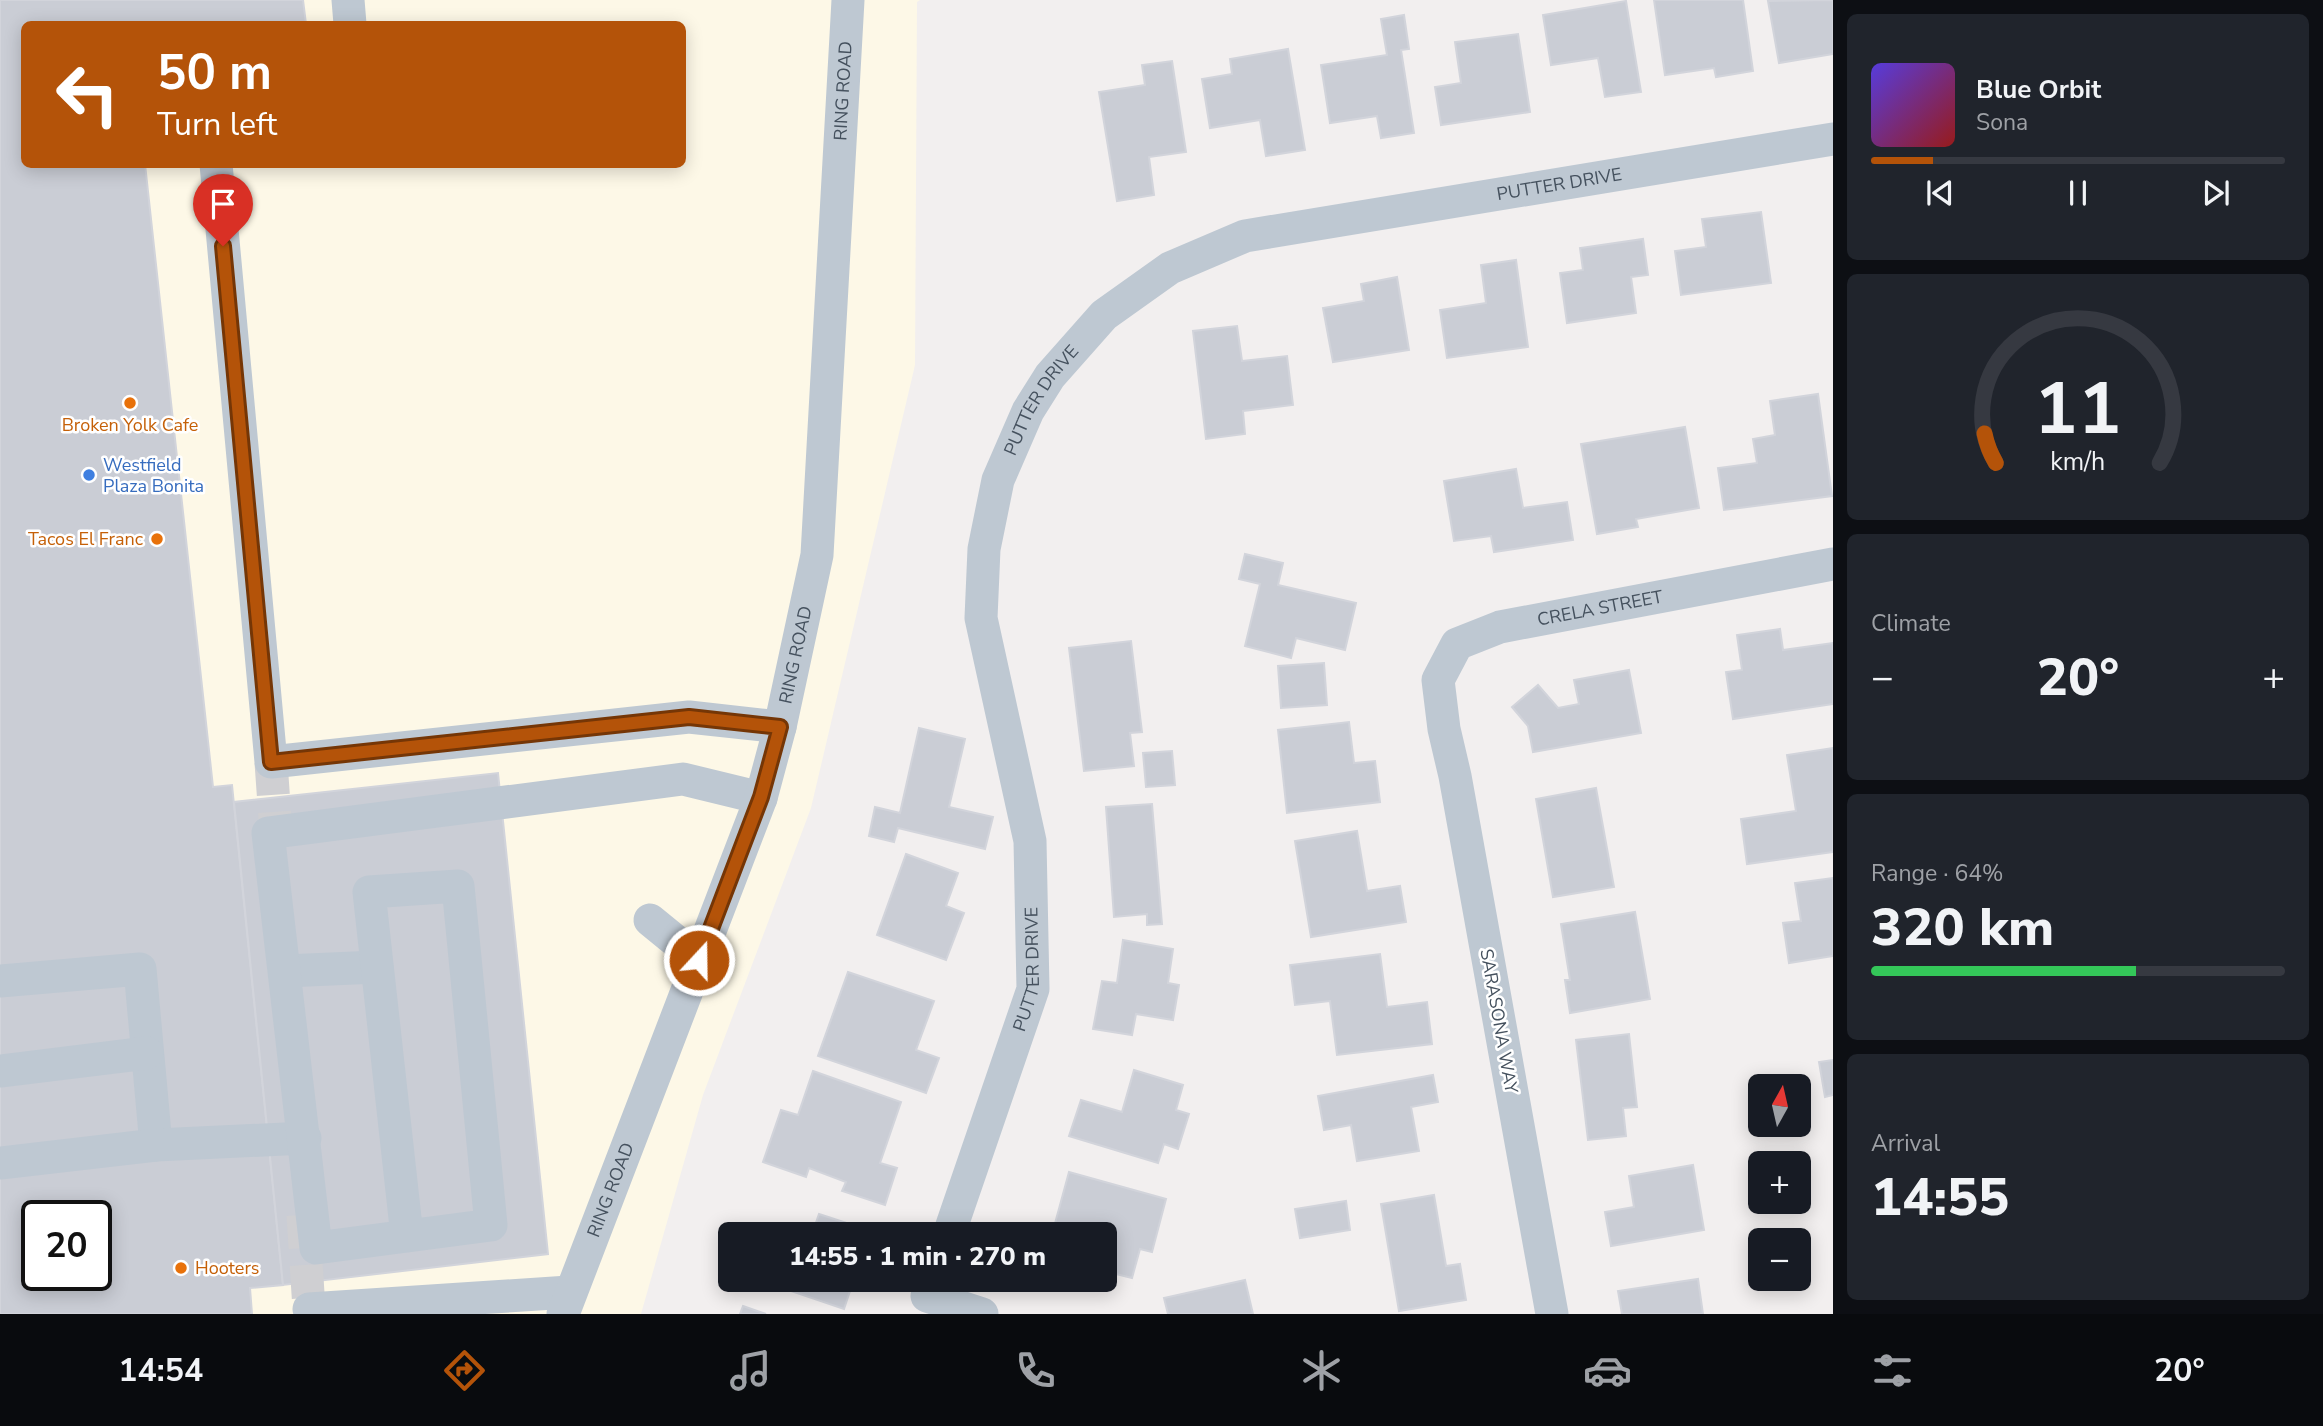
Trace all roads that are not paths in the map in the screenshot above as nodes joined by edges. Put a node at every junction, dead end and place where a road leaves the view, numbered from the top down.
1 (348, 0) edge
2 (848, 0) edge
3 (350, 21) edge
4 (1833, 139) edge
5 (216, 168) edge
6 (1833, 564) edge
7 (780, 727) junction
8 (1444, 729) joint
9 (761, 797) junction
10 (650, 920) dead end
11 (699, 960) junction
12 (377, 967) junction
13 (285, 971) junction
14 (0, 981) edge
15 (148, 1054) junction
16 (0, 1071) edge
17 (305, 1138) junction
18 (156, 1145) junction
19 (0, 1163) edge
20 (953, 1222) edge
21 (407, 1236) junction
22 (927, 1296) edge
23 (566, 1303) edge
24 (309, 1309) dead end
25 (982, 1314) edge
26 (1552, 1314) edge

1 - 3 street
2 - 7 street, RING ROAD
4 - 20 street, PUTTER DRIVE
5 - 7 street
6 - 8 street, CRELA STREET
7 - 9 street, RING ROAD
8 - 26 street, SARASONA WAY
9 - 11 street, RING ROAD
9 - 13 street
10 - 11 street
11 - 23 street, RING ROAD
12 - 13 street
12 - 21 street
12 - 21 street
13 - 17 street
14 - 15 street
15 - 16 street
15 - 18 street
17 - 18 street
17 - 21 street
18 - 19 street
22 - 25 street
23 - 24 street

